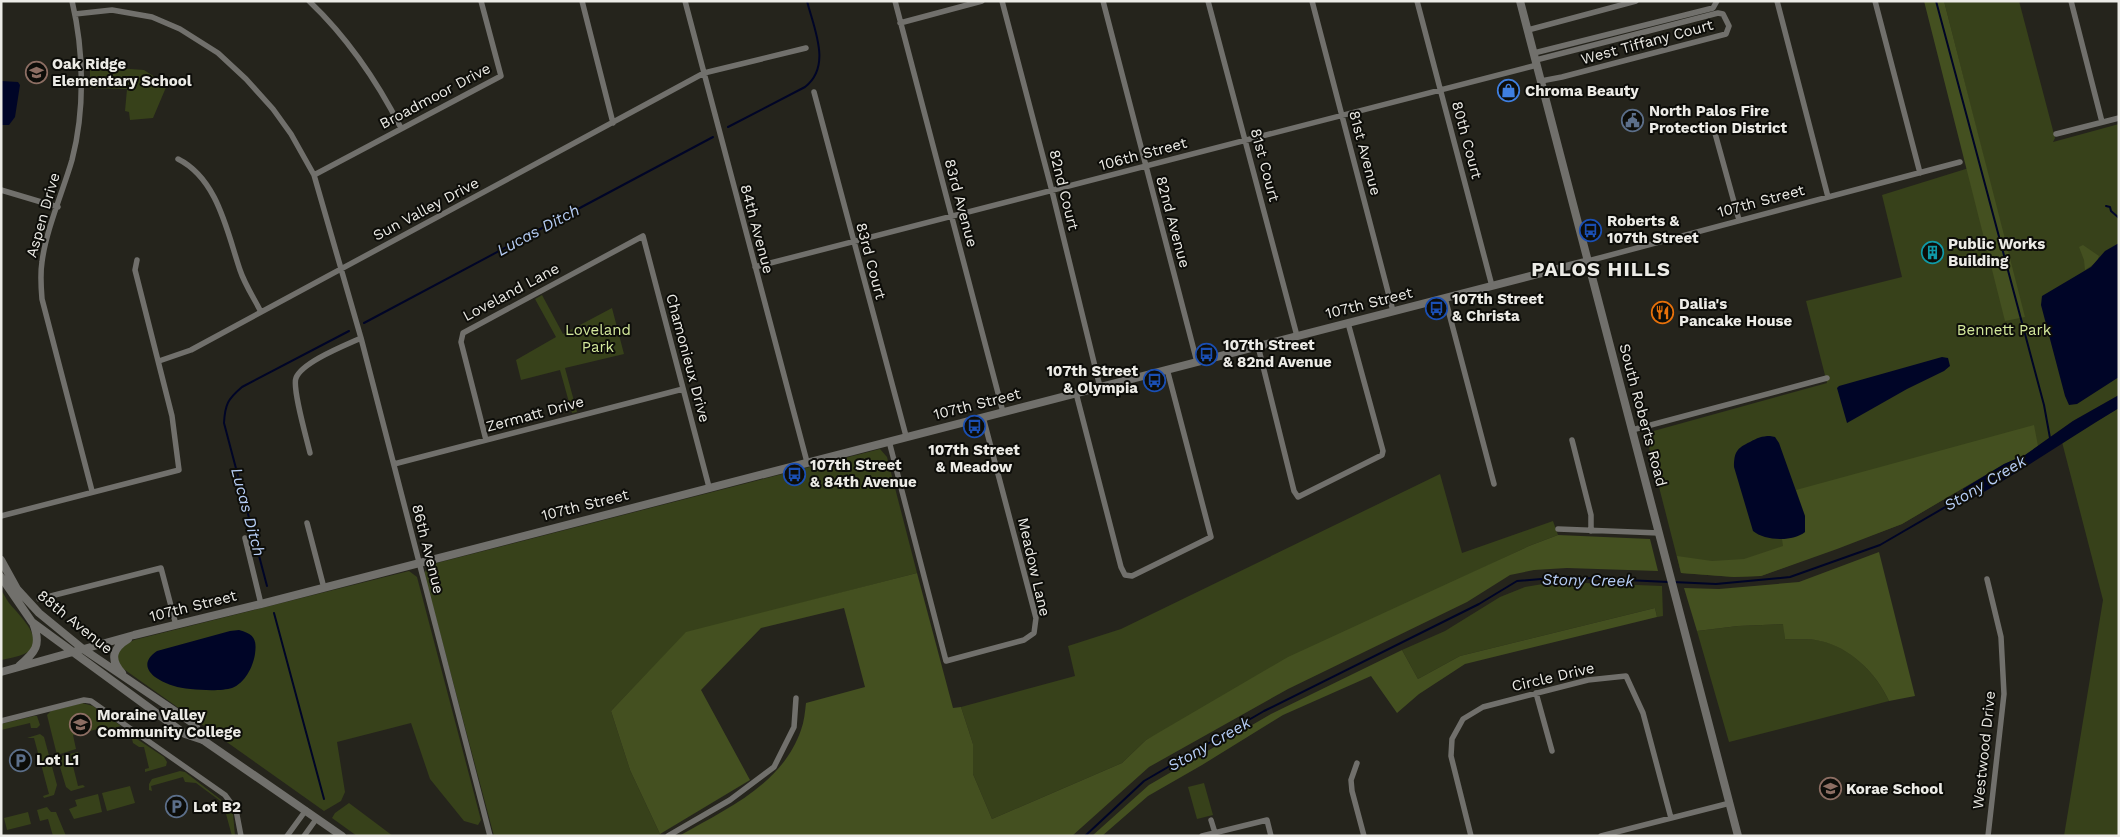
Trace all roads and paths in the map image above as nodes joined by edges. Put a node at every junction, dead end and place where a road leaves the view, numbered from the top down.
1 (72, 1) edge
2 (308, 1) edge
3 (320, 1) edge
4 (481, 1) edge
5 (582, 1) edge
6 (685, 1) edge
7 (894, 1) edge
8 (982, 1) edge
9 (1002, 1) edge
10 (1103, 1) edge
11 (1208, 1) edge
12 (1312, 1) edge
13 (1417, 1) edge
14 (1520, 1) edge
15 (1636, 1) edge
16 (1718, 1) edge
17 (1777, 1) edge
18 (1875, 1) edge
19 (2071, 1) edge
20 (315, 7) junction
21 (75, 14) junction
22 (900, 23) junction
23 (1528, 30) junction
24 (806, 48) dead end
25 (1535, 59) junction
26 (704, 73) junction
27 (1541, 81) junction
28 (1440, 89) junction
29 (814, 92) dead end
30 (1342, 114) junction
31 (2119, 118) edge
32 (2102, 122) junction
33 (613, 123) junction
34 (1713, 126) dead end
35 (401, 128) junction
36 (2056, 134) dead end
37 (1245, 139) junction
38 (178, 159) dead end
39 (1960, 162) dead end
40 (1145, 167) junction
41 (1920, 173) junction
42 (314, 176) junction
43 (1, 190) edge
44 (1052, 191) junction
45 (1828, 197) junction
46 (58, 207) junction
47 (951, 216) junction
48 (1739, 220) junction
49 (643, 236) joint
50 (853, 242) junction
51 (137, 260) dead end
52 (1588, 261) junction
53 (754, 267) junction
54 (341, 269) junction
55 (1492, 286) junction
56 (1446, 298) junction
57 (1393, 311) junction
58 (261, 312) junction
59 (1348, 323) junction
60 (1297, 336) junction
61 (361, 338) junction
62 (1258, 346) junction
63 (158, 361) junction
64 (1197, 362) junction
65 (1167, 369) junction
66 (1826, 378) dead end
67 (1100, 387) junction
68 (683, 389) junction
69 (1076, 393) junction
70 (1002, 412) junction
71 (983, 417) junction
72 (1632, 430) junction
73 (906, 436) junction
74 (486, 440) junction
75 (1572, 440) dead end
76 (889, 441) junction
77 (310, 454) dead end
78 (806, 462) junction
79 (394, 464) junction
80 (1494, 484) dead end
81 (709, 487) junction
82 (92, 491) junction
83 (1, 516) edge
84 (306, 524) dead end
85 (1558, 529) dead end
86 (1591, 531) junction
87 (1659, 533) junction
88 (245, 538) dead end
89 (1, 560) edge
90 (419, 562) junction
91 (1, 577) edge
92 (1987, 579) dead end
93 (324, 588) junction
94 (39, 599) dead end
95 (261, 604) junction
96 (32, 622) junction
97 (176, 625) junction
98 (134, 635) junction
99 (83, 648) junction
100 (72, 652) junction
101 (17, 668) junction
102 (1, 672) edge
103 (126, 680) junction
104 (1536, 694) junction
105 (796, 698) dead end
106 (1, 721) edge
107 (203, 740) junction
108 (1552, 751) dead end
109 (1357, 763) dead end
110 (1730, 803) junction
111 (306, 810) junction
112 (317, 818) junction
113 (1671, 818) junction
114 (1211, 820) dead end
115 (1215, 835) edge
116 (241, 836) edge
117 (287, 836) edge
118 (304, 836) edge
119 (342, 836) edge
120 (490, 836) edge
121 (668, 836) edge
122 (1202, 836) edge
123 (1271, 836) edge
124 (1364, 836) edge
125 (1471, 836) edge
126 (1602, 836) edge
127 (1738, 836) edge
128 (1988, 836) edge

1 - 21 street, Aspen Drive
2 - 20 street
3 - 20 street
4 - 35 street, Broadmoor Drive
5 - 33 street
6 - 26 street, 84th Avenue
7 - 22 street, 83rd Avenue
8 - 22 street
9 - 44 street, 82nd Court
10 - 40 street, 82nd Avenue
11 - 37 street, 81st Court
12 - 30 street, 81st Avenue
13 - 28 street, 80th Court
14 - 23 street, South Roberts Road
15 - 23 street
16 - 25 street
17 - 45 street
18 - 41 street
19 - 32 street
20 - 35 street
21 - 42 street, 86th Avenue
21 - 46 street, Aspen Drive
22 - 47 street, 83rd Avenue
23 - 25 street, South Roberts Road
24 - 26 street, Sun Valley Drive
25 - 27 street, South Roberts Road
25 - 27 street, West Tiffany Court
25 - 28 street, 106th Street
26 - 33 street, Sun Valley Drive
26 - 53 street, 84th Avenue
27 - 52 street, South Roberts Road
28 - 30 street, 106th Street
28 - 55 street, 80th Court
29 - 50 street, 83rd Court
30 - 37 street, 106th Street
30 - 57 street, 81st Avenue
31 - 32 street
32 - 36 street
33 - 54 street, Sun Valley Drive
34 - 48 street
35 - 42 street, Broadmoor Drive
37 - 40 street, 106th Street
37 - 60 street, 81st Court
38 - 58 street
39 - 41 street, 107th Street
40 - 44 street, 106th Street
40 - 64 street, 82nd Avenue
41 - 45 street, 107th Street
42 - 54 street, 86th Avenue
43 - 46 street
44 - 47 street, 106th Street
44 - 67 street, 82nd Court
45 - 48 street, 107th Street
46 - 82 street, Aspen Drive
47 - 50 street, 106th Street
47 - 70 street, 83rd Avenue
48 - 52 street, 107th Street
49 - 68 street, Chamonieux Drive
49 - 74 street, Loveland Lane
50 - 53 street, 106th Street
50 - 73 street, 83rd Court
51 - 63 street
52 - 55 street, 107th Street
52 - 72 street, South Roberts Road
53 - 78 street, 84th Avenue
54 - 58 street, Sun Valley Drive
54 - 61 street, 86th Avenue
55 - 56 street, 107th Street
56 - 57 street, 107th Street
56 - 80 street
57 - 59 street, 107th Street
58 - 63 street, Sun Valley Drive
59 - 60 street, 107th Street
59 - 62 street
60 - 62 street, 107th Street
61 - 77 street
61 - 79 street, 86th Avenue
62 - 64 street, 107th Street
63 - 82 street
64 - 65 street, 107th Street
65 - 67 street, 107th Street
65 - 69 street
66 - 72 street
67 - 69 street, 107th Street
68 - 74 street, Zermatt Drive
68 - 81 street, Chamonieux Drive
69 - 70 street, 107th Street
70 - 71 street, 107th Street
71 - 73 street, 107th Street
71 - 76 street, Meadow Lane
72 - 87 street, South Roberts Road
73 - 76 street, 107th Street
74 - 79 street, Zermatt Drive
75 - 86 street
76 - 78 street, 107th Street
78 - 81 street, 107th Street
79 - 90 street, 86th Avenue
81 - 90 street, 107th Street
82 - 83 street
84 - 93 street
85 - 86 street
86 - 87 street
87 - 110 street, South Roberts Road
88 - 95 street
89 - 99 street, 88th Avenue
90 - 93 street, 107th Street
90 - 120 street, 86th Avenue
91 - 96 street, 88th Avenue
92 - 128 street, Westwood Drive
93 - 95 street, 107th Street
94 - 97 street
95 - 97 street, 107th Street
96 - 100 street, 88th Avenue
96 - 101 street
97 - 98 street, 107th Street
98 - 99 street, 107th Street
98 - 103 street
99 - 100 street, 107th Street
99 - 103 street, 88th Avenue
100 - 101 street, 107th Street
100 - 107 street, 88th Avenue
101 - 102 street, 107th Street
103 - 107 street, 88th Avenue
104 - 108 street
104 - 113 street, Circle Drive
104 - 125 street, Circle Drive
105 - 121 street
106 - 116 street
107 - 111 street
109 - 124 street
110 - 113 street
110 - 127 street, South Roberts Road
111 - 112 street
111 - 117 street
112 - 118 street
112 - 119 street
113 - 126 street
114 - 115 street
115 - 122 street
115 - 123 street

